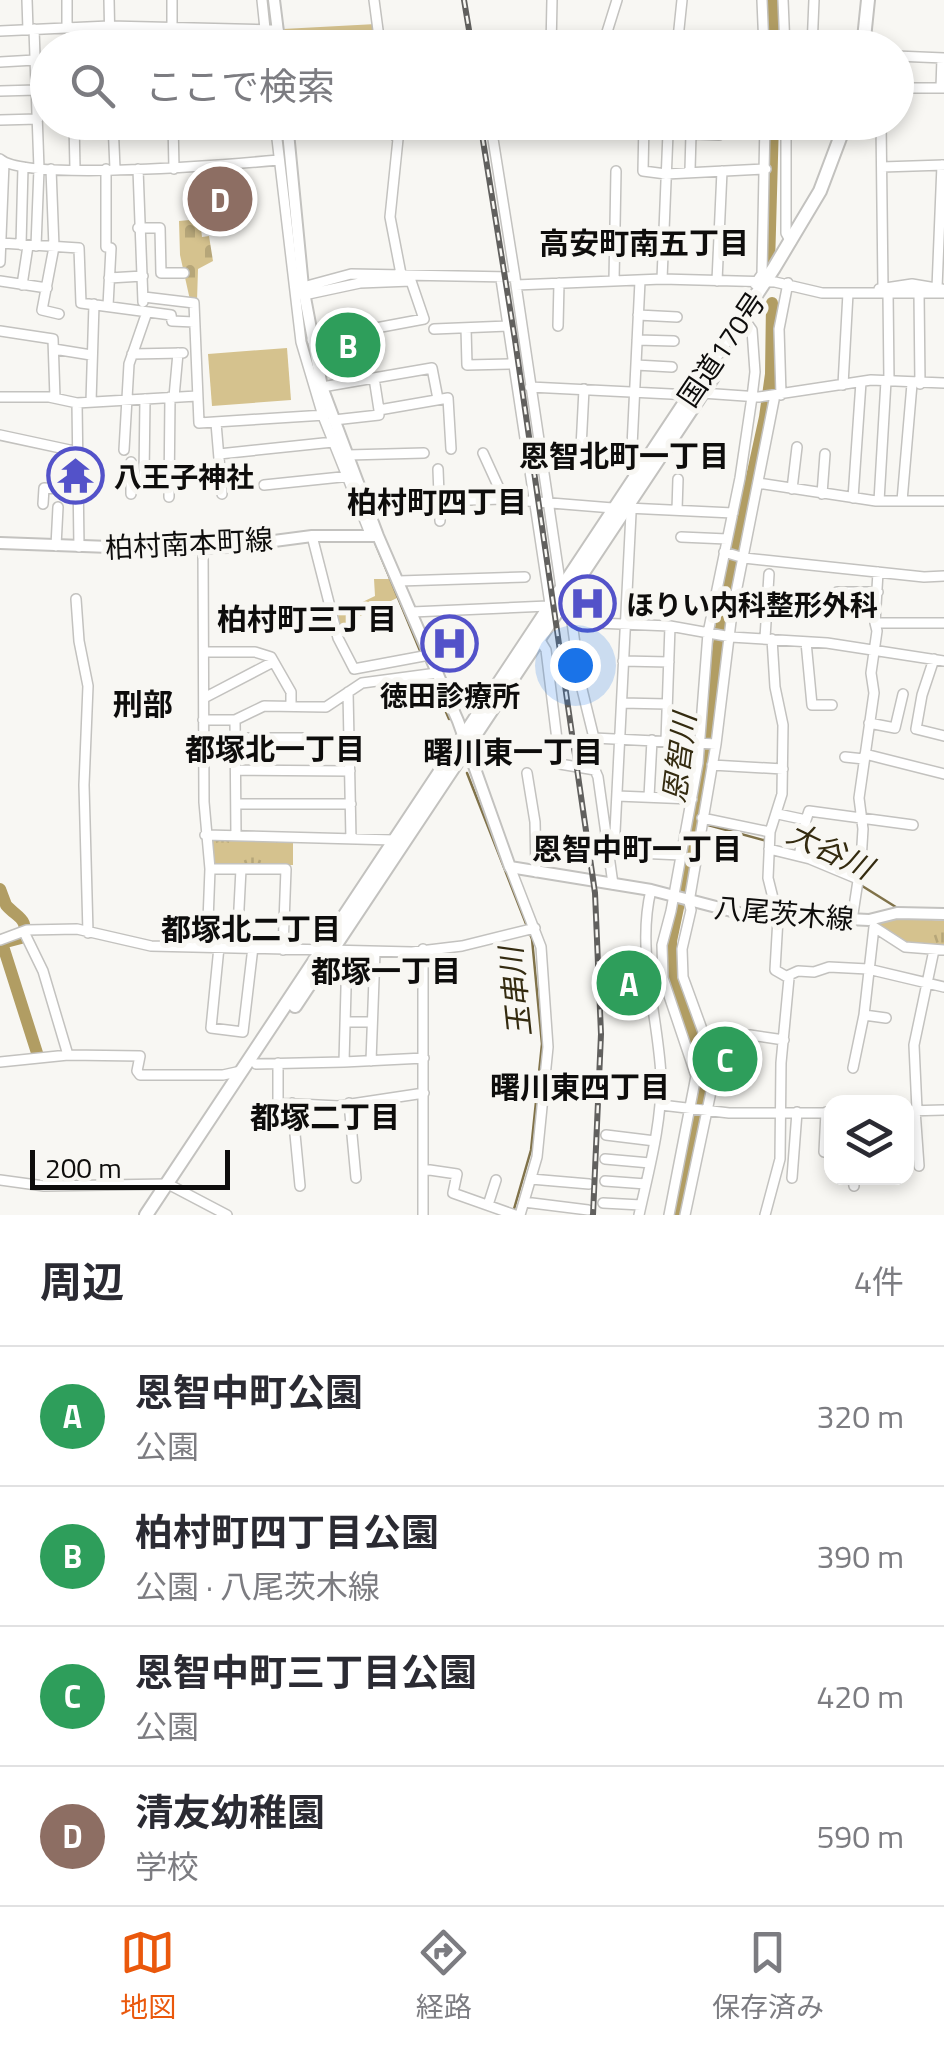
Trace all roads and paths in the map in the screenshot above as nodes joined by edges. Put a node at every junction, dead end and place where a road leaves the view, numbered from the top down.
1 (28, 0) edge
2 (66, 0) edge
3 (109, 0) edge
4 (172, 0) edge
5 (262, 0) edge
6 (274, 0) edge
7 (374, 0) edge
8 (552, 0) edge
9 (618, 0) edge
10 (682, 0) edge
11 (762, 0) edge
12 (782, 0) edge
13 (814, 0) edge
14 (871, 0) edge
15 (109, 26) junction
16 (171, 26) junction
17 (68, 27) junction
18 (30, 30) edge
19 (31, 30) joint
20 (68, 30) edge
21 (109, 30) edge
22 (171, 30) edge
23 (271, 30) junction
24 (378, 30) edge
25 (551, 30) edge
26 (608, 30) edge
27 (679, 30) edge
28 (763, 30) edge
29 (784, 30) edge
30 (813, 30) edge
31 (868, 30) edge
32 (0, 31) edge
33 (914, 57) edge
34 (943, 58) edge
35 (30, 60) edge
36 (0, 62) edge
37 (914, 88) edge
38 (942, 88) edge
39 (30, 90) edge
40 (0, 91) edge
41 (30, 115) edge
42 (0, 120) edge
43 (40, 140) edge
44 (75, 140) edge
45 (112, 140) edge
46 (173, 140) edge
47 (279, 140) edge
48 (285, 140) edge
49 (398, 140) edge
50 (493, 140) edge
51 (644, 140) edge
52 (668, 140) edge
53 (688, 140) edge
54 (765, 140) edge
55 (786, 140) edge
56 (842, 140) edge
57 (844, 140) edge
58 (881, 140) edge
59 (283, 160) junction
60 (2, 161) edge
61 (943, 166) edge
62 (23, 167) junction
63 (882, 167) junction
64 (39, 169) junction
65 (52, 169) junction
66 (76, 169) junction
67 (110, 169) junction
68 (138, 169) junction
69 (174, 169) junction
70 (766, 169) junction
71 (690, 170) dead end
72 (616, 171) dead end
73 (722, 171) junction
74 (666, 174) junction
75 (138, 228) junction
76 (791, 242) junction
77 (1, 243) edge
78 (28, 245) junction
79 (54, 246) junction
80 (0, 262) edge
81 (184, 273) dead end
82 (401, 274) junction
83 (142, 276) junction
84 (110, 278) junction
85 (662, 278) junction
86 (500, 279) junction
87 (640, 280) junction
88 (0, 281) edge
89 (516, 281) junction
90 (717, 281) junction
91 (614, 282) junction
92 (559, 283) junction
93 (772, 284) junction
94 (22, 285) junction
95 (47, 288) junction
96 (886, 290) junction
97 (942, 290) edge
98 (304, 291) junction
99 (850, 293) junction
100 (919, 293) junction
101 (144, 297) junction
102 (94, 304) junction
103 (108, 306) junction
104 (144, 311) junction
105 (58, 314) dead end
106 (638, 315) junction
107 (676, 317) dead end
108 (194, 322) junction
109 (747, 323) junction
110 (508, 326) junction
111 (558, 326) dead end
112 (466, 328) junction
113 (434, 329) dead end
114 (0, 330) edge
115 (312, 340) junction
116 (637, 340) junction
117 (674, 341) dead end
118 (54, 349) junction
119 (132, 354) junction
120 (92, 355) junction
121 (513, 364) junction
122 (636, 364) junction
123 (672, 367) dead end
124 (374, 378) junction
125 (887, 381) junction
126 (861, 382) junction
127 (916, 384) junction
128 (944, 384) edge
129 (843, 385) junction
130 (322, 386) junction
131 (530, 386) junction
132 (584, 389) junction
133 (635, 392) junction
134 (696, 394) junction
135 (776, 395) junction
136 (197, 396) junction
137 (0, 397) edge
138 (172, 397) junction
139 (756, 397) junction
140 (55, 398) junction
141 (145, 399) junction
142 (438, 399) junction
143 (125, 400) junction
144 (77, 402) junction
145 (91, 402) junction
146 (379, 410) junction
147 (329, 416) junction
148 (216, 422) junction
149 (0, 435) edge
150 (144, 437) junction
151 (169, 437) junction
152 (333, 442) junction
153 (451, 448) dead end
154 (581, 448) dead end
155 (796, 448) dead end
156 (79, 452) junction
157 (484, 453) dead end
158 (218, 454) junction
159 (424, 454) dead end
160 (825, 454) dead end
161 (348, 455) junction
162 (126, 458) junction
163 (144, 462) junction
164 (438, 469) dead end
165 (351, 476) junction
166 (144, 477) dead end
167 (636, 477) junction
168 (678, 479) dead end
169 (758, 483) junction
170 (264, 485) dead end
171 (792, 489) junction
172 (79, 490) junction
173 (131, 494) dead end
174 (222, 494) dead end
175 (822, 494) junction
176 (169, 497) dead end
177 (854, 498) junction
178 (504, 500) junction
179 (440, 501) junction
180 (880, 501) junction
181 (944, 501) edge
182 (533, 502) junction
183 (902, 502) junction
184 (43, 504) dead end
185 (548, 504) junction
186 (58, 508) dead end
187 (622, 509) junction
188 (677, 510) junction
189 (732, 513) junction
190 (440, 521) dead end
191 (312, 536) junction
192 (375, 536) junction
193 (682, 537) dead end
194 (727, 539) junction
195 (0, 543) edge
196 (56, 546) junction
197 (79, 547) junction
198 (203, 548) junction
199 (725, 552) junction
200 (743, 557) junction
201 (878, 572) junction
202 (768, 574) dead end
203 (944, 576) edge
204 (525, 578) dead end
205 (399, 582) junction
206 (837, 592) dead end
207 (878, 592) junction
208 (563, 595) junction
209 (76, 598) dead end
210 (549, 605) junction
211 (412, 612) junction
212 (572, 622) junction
213 (944, 622) edge
214 (625, 623) junction
215 (874, 623) junction
216 (670, 626) junction
217 (710, 633) junction
218 (536, 635) junction
219 (729, 636) junction
220 (768, 639) junction
221 (806, 642) junction
222 (204, 652) junction
223 (874, 652) junction
224 (429, 655) junction
225 (939, 660) edge
226 (624, 661) junction
227 (274, 662) junction
228 (668, 662) junction
229 (437, 673) junction
230 (348, 692) junction
231 (903, 694) dead end
232 (204, 698) junction
233 (622, 703) junction
234 (668, 704) junction
235 (291, 706) junction
236 (832, 706) dead end
237 (203, 720) junction
238 (235, 720) junction
239 (869, 723) junction
240 (944, 736) edge
241 (236, 738) junction
242 (349, 738) junction
243 (621, 739) junction
244 (652, 740) junction
245 (666, 741) junction
246 (466, 742) junction
247 (701, 742) junction
248 (716, 744) junction
249 (864, 756) junction
250 (845, 757) dead end
251 (712, 765) junction
252 (782, 769) junction
253 (236, 770) junction
254 (350, 771) junction
255 (527, 773) dead end
256 (944, 774) edge
257 (618, 796) junction
258 (649, 797) junction
259 (692, 799) junction
260 (237, 804) junction
261 (351, 804) junction
262 (778, 814) junction
263 (690, 815) junction
264 (861, 816) junction
265 (704, 818) junction
266 (806, 820) junction
267 (913, 825) dead end
268 (770, 832) junction
269 (236, 835) junction
270 (205, 836) junction
271 (352, 838) junction
272 (394, 840) junction
273 (769, 848) junction
274 (611, 854) junction
275 (682, 855) junction
276 (798, 856) junction
277 (510, 867) junction
278 (210, 868) junction
279 (241, 869) junction
280 (536, 872) junction
281 (858, 879) junction
282 (614, 884) junction
283 (651, 890) junction
284 (681, 900) junction
285 (944, 914) edge
286 (778, 918) junction
287 (852, 920) junction
288 (872, 923) junction
289 (535, 928) junction
290 (24, 932) junction
291 (88, 933) junction
292 (0, 940) edge
293 (207, 946) junction
294 (219, 946) junction
295 (237, 947) junction
296 (252, 948) junction
297 (283, 950) junction
298 (422, 950) junction
299 (939, 950) edge
300 (326, 952) junction
301 (347, 952) junction
302 (374, 952) junction
303 (868, 969) junction
304 (787, 976) junction
305 (683, 978) junction
306 (928, 982) junction
307 (944, 987) edge
308 (864, 1015) junction
309 (886, 1018) dead end
310 (345, 1022) junction
311 (372, 1022) junction
312 (784, 1040) junction
313 (68, 1055) junction
314 (424, 1058) junction
315 (371, 1061) junction
316 (0, 1062) edge
317 (344, 1062) junction
318 (278, 1063) junction
319 (256, 1064) junction
320 (854, 1068) dead end
321 (242, 1071) junction
322 (424, 1094) junction
323 (913, 1095) edge
324 (292, 1103) junction
325 (349, 1103) junction
326 (662, 1105) junction
327 (692, 1108) junction
328 (706, 1110) junction
329 (914, 1110) edge
330 (944, 1110) edge
331 (782, 1112) junction
332 (797, 1112) junction
333 (824, 1113) edge
334 (914, 1118) edge
335 (606, 1136) dead end
336 (655, 1141) junction
337 (605, 1159) dead end
338 (650, 1163) junction
339 (920, 1166) dead end
340 (423, 1169) junction
341 (356, 1178) dead end
342 (792, 1178) dead end
343 (530, 1179) junction
344 (0, 1180) edge
345 (496, 1180) dead end
346 (605, 1181) dead end
347 (572, 1183) junction
348 (589, 1184) dead end
349 (646, 1184) junction
350 (171, 1185) junction
351 (300, 1186) dead end
352 (524, 1202) junction
353 (603, 1202) dead end
354 (488, 1206) junction
355 (569, 1208) junction
356 (588, 1210) dead end
357 (640, 1210) edge
358 (513, 1214) edge
359 (146, 1215) edge
360 (156, 1215) edge
361 (227, 1215) edge
362 (423, 1215) edge
363 (669, 1215) edge
364 (686, 1215) edge
365 (764, 1215) edge

1 - 19 street
2 - 17 street
3 - 15 street
4 - 16 street
5 - 23 street
6 - 23 main road
7 - 24 street
8 - 25 street
9 - 26 street
10 - 27 street
11 - 28 street
12 - 29 street
13 - 30 street
14 - 31 highway
15 - 16 street
15 - 17 street
15 - 21 street
16 - 22 street
16 - 23 street
17 - 19 street
17 - 20 street
18 - 32 street
33 - 34 street
34 - 38 street
35 - 36 street
37 - 38 street
39 - 40 street
41 - 42 street
43 - 64 street
44 - 66 street
45 - 67 street
46 - 69 street
47 - 59 street
48 - 59 main road
49 - 82 street
50 - 89 street
51 - 74 street
52 - 74 street
53 - 71 street
54 - 70 street
55 - 76 street
56 - 76 highway, 国道170号
57 - 93 highway, 国道170号
58 - 63 street
59 - 69 street
59 - 98 main road
59 - 147 street
60 - 62 street
60 - 77 street
61 - 63 street
61 - 97 street
62 - 64 street
62 - 78 street
63 - 96 street
64 - 65 street
64 - 78 street
65 - 66 street
65 - 79 street
66 - 67 street
67 - 68 street
67 - 84 street
68 - 69 street
68 - 75 street
70 - 73 street
70 - 93 street
72 - 91 street
73 - 74 street
73 - 90 street
74 - 85 street
75 - 81 street
75 - 83 street
76 - 93 highway, 国道170号
77 - 78 street
77 - 80 street
78 - 79 street
78 - 94 street
79 - 95 street
79 - 102 street
82 - 86 street
82 - 98 street
83 - 84 street
83 - 101 street
84 - 103 street
85 - 87 street
85 - 90 street
86 - 89 street
86 - 110 street
87 - 91 street
87 - 106 street
88 - 94 street
89 - 92 street
89 - 131 street
90 - 93 street
91 - 92 street
92 - 111 street
93 - 99 street
93 - 109 highway, 国道170号
93 - 134 highway, 国道170号
93 - 135 street
94 - 95 street
95 - 105 street
96 - 97 street
96 - 99 street
96 - 100 street
96 - 125 street
97 - 100 street
98 - 115 main road
98 - 115 street
99 - 129 street
100 - 127 street
101 - 104 street
101 - 108 street
102 - 103 street
102 - 120 street
103 - 104 street
104 - 108 street
104 - 119 street
106 - 107 street
106 - 116 street
108 - 136 street
109 - 134 highway, 国道170号
109 - 139 street
110 - 112 street
110 - 121 street
112 - 113 street
112 - 121 street
114 - 118 street
115 - 130 main road
116 - 117 street
116 - 122 street
118 - 120 street
118 - 140 street
119 - 138 street
119 - 143 street
120 - 145 street
121 - 182 street
122 - 123 street
122 - 133 street
124 - 130 street
124 - 142 street
124 - 146 street
125 - 126 street
125 - 127 street
125 - 180 street
126 - 129 street
126 - 177 street
127 - 128 street
127 - 183 street
129 - 135 street
130 - 147 main road
131 - 132 street
131 - 185 street
132 - 133 street
132 - 154 street
133 - 134 street
133 - 167 street
134 - 139 street
134 - 167 highway, 国道170号
134 - 187 highway, 国道170号
135 - 139 street
135 - 169 street
136 - 138 street
136 - 148 street
137 - 140 street
138 - 141 street
138 - 151 street
139 - 189 street
140 - 144 street
141 - 143 street
141 - 150 street
142 - 146 street
142 - 153 street
143 - 145 street
143 - 162 street
144 - 145 street
144 - 156 street
146 - 147 street
147 - 148 street
147 - 152 street
147 - 161 main road
148 - 158 street
149 - 156 street
150 - 151 street
150 - 163 street
151 - 176 street
152 - 158 street
152 - 165 street
155 - 171 street
156 - 172 street
157 - 178 street
158 - 174 street
159 - 161 street
160 - 175 street
161 - 165 main road
162 - 163 street
162 - 173 street
163 - 166 street
164 - 179 street
165 - 170 street
165 - 192 main road
167 - 187 highway, 国道170号
168 - 188 street
169 - 171 street
169 - 200 street
171 - 175 street
172 - 184 street
172 - 197 street
175 - 177 street
177 - 180 street
178 - 179 street
178 - 182 street
179 - 190 street
180 - 183 street
181 - 183 street
182 - 185 street
182 - 210 street
185 - 187 street
185 - 208 street
186 - 196 street
187 - 188 street
187 - 208 highway, 国道170号
187 - 214 street
188 - 189 street
189 - 194 street
191 - 192 main road, 柏村南本町線
191 - 198 main road, 柏村南本町線
191 - 224 street
192 - 205 main road
193 - 194 street
194 - 199 street
195 - 196 main road, 柏村南本町線
196 - 197 main road, 柏村南本町線
197 - 198 main road, 柏村南本町線
198 - 222 street
199 - 200 street
199 - 217 street
200 - 201 street
200 - 219 street
201 - 203 street
201 - 207 street
202 - 220 street
204 - 205 street
205 - 211 main road
206 - 207 street
207 - 215 street
208 - 210 highway, 国道170号
208 - 212 street
208 - 218 highway, 国道170号
209 - 291 street
210 - 211 street
210 - 218 highway, 国道170号
211 - 224 main road
212 - 214 street
212 - 243 street
213 - 215 street
214 - 216 street
214 - 226 street
215 - 223 street
216 - 217 street
216 - 228 street
217 - 219 street
217 - 247 street
218 - 246 highway, 国道170号
218 - 274 street
219 - 220 street
219 - 248 street
220 - 221 street
220 - 252 street
221 - 223 street
221 - 236 street
222 - 227 street
222 - 232 street
223 - 225 street
223 - 239 street
224 - 229 main road
225 - 240 street
226 - 228 street
226 - 233 street
227 - 232 street
227 - 235 street
228 - 234 street
229 - 230 street
229 - 246 main road
230 - 235 street
230 - 242 street
231 - 239 street
232 - 237 street
233 - 234 street
233 - 243 street
234 - 245 street
235 - 238 street
237 - 238 street
237 - 270 street
238 - 241 street
239 - 249 street
241 - 242 street
241 - 253 street
242 - 254 street
243 - 244 street
243 - 257 street
244 - 245 street
244 - 258 street
245 - 247 street
246 - 272 highway, 国道170号
246 - 277 main road
246 - 300 highway, 国道170号
247 - 248 street
247 - 259 street
248 - 251 street
249 - 250 street
249 - 256 street
249 - 264 street
251 - 252 street
251 - 265 street
252 - 262 street
253 - 254 street
253 - 260 street
254 - 261 street
255 - 280 street
257 - 258 street
257 - 274 street
258 - 259 street
259 - 263 street
260 - 261 street
260 - 269 street
261 - 271 street
262 - 266 street
262 - 268 street
263 - 265 street
263 - 275 street
264 - 266 street
264 - 267 street
264 - 281 street
265 - 268 street
265 - 284 street
266 - 276 street
268 - 273 street
269 - 270 street
269 - 271 street
270 - 278 street
271 - 272 street
272 - 300 highway, 国道170号
273 - 276 street
273 - 286 street
274 - 275 street
274 - 282 street
275 - 284 street
276 - 281 street
277 - 280 main road, 八尾茨木線
277 - 289 street
278 - 279 street
278 - 293 street
279 - 295 street
279 - 297 street
280 - 282 main road, 八尾茨木線
281 - 287 street
282 - 283 main road, 八尾茨木線
283 - 284 main road, 八尾茨木線
283 - 326 street
284 - 286 main road, 八尾茨木線
284 - 305 street
284 - 327 street
285 - 288 main road, 八尾茨木線
286 - 287 main road, 八尾茨木線
286 - 304 street
287 - 288 main road, 八尾茨木線
288 - 299 street
288 - 303 street
289 - 298 street
289 - 343 street
290 - 291 street
290 - 292 street
290 - 313 street
291 - 293 street
293 - 294 street
294 - 295 street
294 - 296 street
295 - 296 street
296 - 297 street
297 - 300 street
298 - 302 street
298 - 314 street
299 - 306 street
300 - 301 street
300 - 319 highway, 国道170号
300 - 321 highway, 国道170号
301 - 302 street
301 - 310 street
302 - 311 street
303 - 304 street
303 - 306 street
303 - 308 street
304 - 312 street
305 - 312 street
305 - 328 street
306 - 307 street
306 - 323 street
308 - 309 street
308 - 320 street
310 - 311 street
310 - 317 street
311 - 315 street
312 - 331 street
313 - 316 street
313 - 321 street
314 - 315 street
314 - 322 street
315 - 317 street
317 - 318 street
318 - 319 street
318 - 324 street
319 - 350 highway, 国道170号
321 - 350 highway, 国道170号
322 - 325 street
322 - 340 street
324 - 325 street
324 - 351 street
325 - 341 street
326 - 327 street
326 - 336 street
327 - 328 street
327 - 363 street
328 - 331 street
328 - 364 street
329 - 330 street
331 - 332 street
331 - 365 street
332 - 333 street
332 - 342 street
334 - 339 street
335 - 336 street
336 - 338 street
337 - 338 street
338 - 349 street
340 - 354 street
340 - 362 street
343 - 347 street
343 - 352 street
344 - 350 street
345 - 354 street
346 - 349 street
347 - 348 street
347 - 355 street
349 - 357 street
350 - 359 highway, 国道170号
350 - 360 highway, 国道170号
350 - 361 street
352 - 355 street
352 - 358 street
353 - 357 street
354 - 358 street
355 - 356 street

